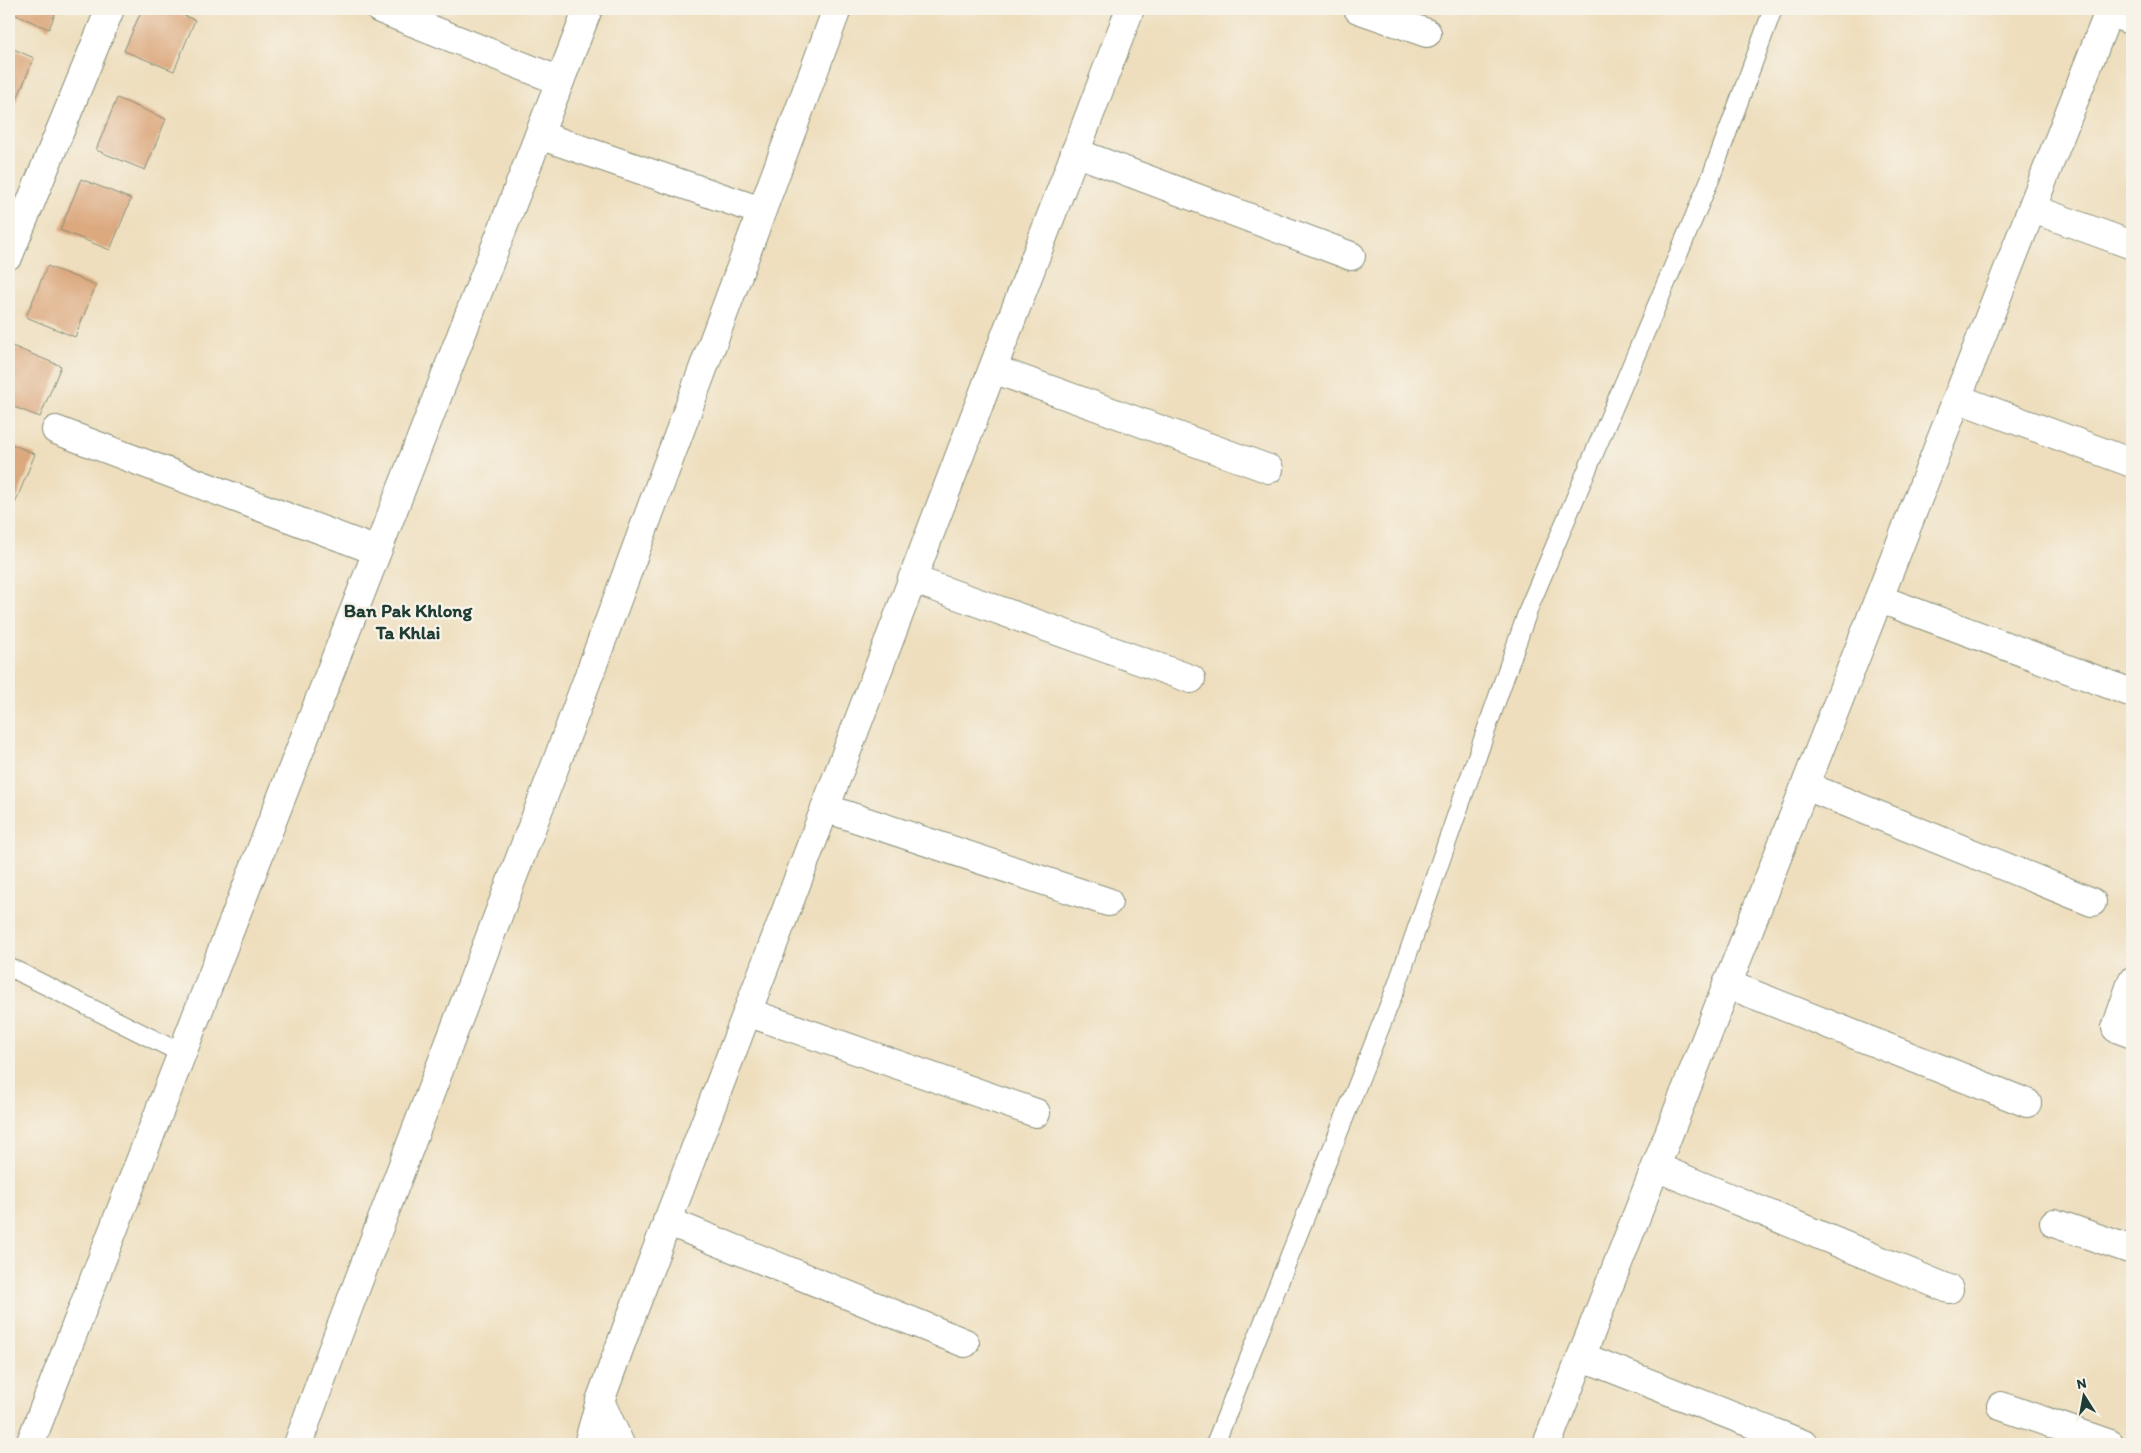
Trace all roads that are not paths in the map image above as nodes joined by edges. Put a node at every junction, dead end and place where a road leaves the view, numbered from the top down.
1 (110, 9) edge
2 (380, 9) edge
3 (588, 9) edge
4 (837, 9) edge
5 (1130, 9) edge
6 (1358, 9) edge
7 (1773, 9) edge
8 (2117, 14) edge
9 (1427, 33) dead end
10 (560, 80) junction
11 (539, 135) junction
12 (1075, 152) junction
13 (2033, 208) junction
14 (761, 211) junction
15 (2132, 245) edge
16 (9, 255) edge
17 (1351, 256) dead end
18 (993, 369) junction
19 (1959, 399) junction
20 (56, 430) dead end
21 (2132, 463) edge
22 (1269, 469) dead end
23 (377, 551) junction
24 (912, 579) junction
25 (1880, 599) junction
26 (1191, 679) dead end
27 (2132, 693) edge
28 (1806, 786) junction
29 (825, 808) junction
30 (1108, 902) dead end
31 (2092, 902) dead end
32 (9, 967) edge
33 (2132, 980) edge
34 (1727, 984) junction
35 (747, 1012) junction
36 (2132, 1034) edge
37 (182, 1053) junction
38 (2027, 1103) dead end
39 (1036, 1113) dead end
40 (1656, 1167) junction
41 (668, 1221) junction
42 (2054, 1224) dead end
43 (2132, 1250) edge
44 (1950, 1289) dead end
45 (965, 1343) dead end
46 (1583, 1357) junction
47 (600, 1401) junction
48 (2001, 1406) dead end
49 (30, 1444) edge
50 (298, 1444) edge
51 (588, 1444) edge
52 (620, 1444) edge
53 (1215, 1444) edge
54 (1547, 1444) edge
55 (1803, 1444) edge
56 (2110, 1444) edge

1 - 16 street
2 - 10 street
3 - 10 street
4 - 14 street
5 - 12 street
6 - 9 street
7 - 53 lane
8 - 13 street
10 - 11 street
11 - 14 street
11 - 23 street
12 - 17 street
12 - 18 street
13 - 15 street
13 - 19 street
14 - 50 street
18 - 22 street
18 - 24 street
19 - 21 street
19 - 25 street
20 - 23 street
23 - 37 street
24 - 26 street
24 - 29 street
25 - 27 street
25 - 28 street
28 - 31 street
28 - 34 street
29 - 30 street
29 - 35 street
32 - 37 lane
33 - 36 street
34 - 38 street
34 - 40 street
35 - 39 street
35 - 41 street
37 - 49 street
40 - 44 street
40 - 46 street
41 - 45 street
41 - 47 street
42 - 43 street
46 - 54 street
46 - 55 street
47 - 51 street
47 - 52 street
48 - 56 street

